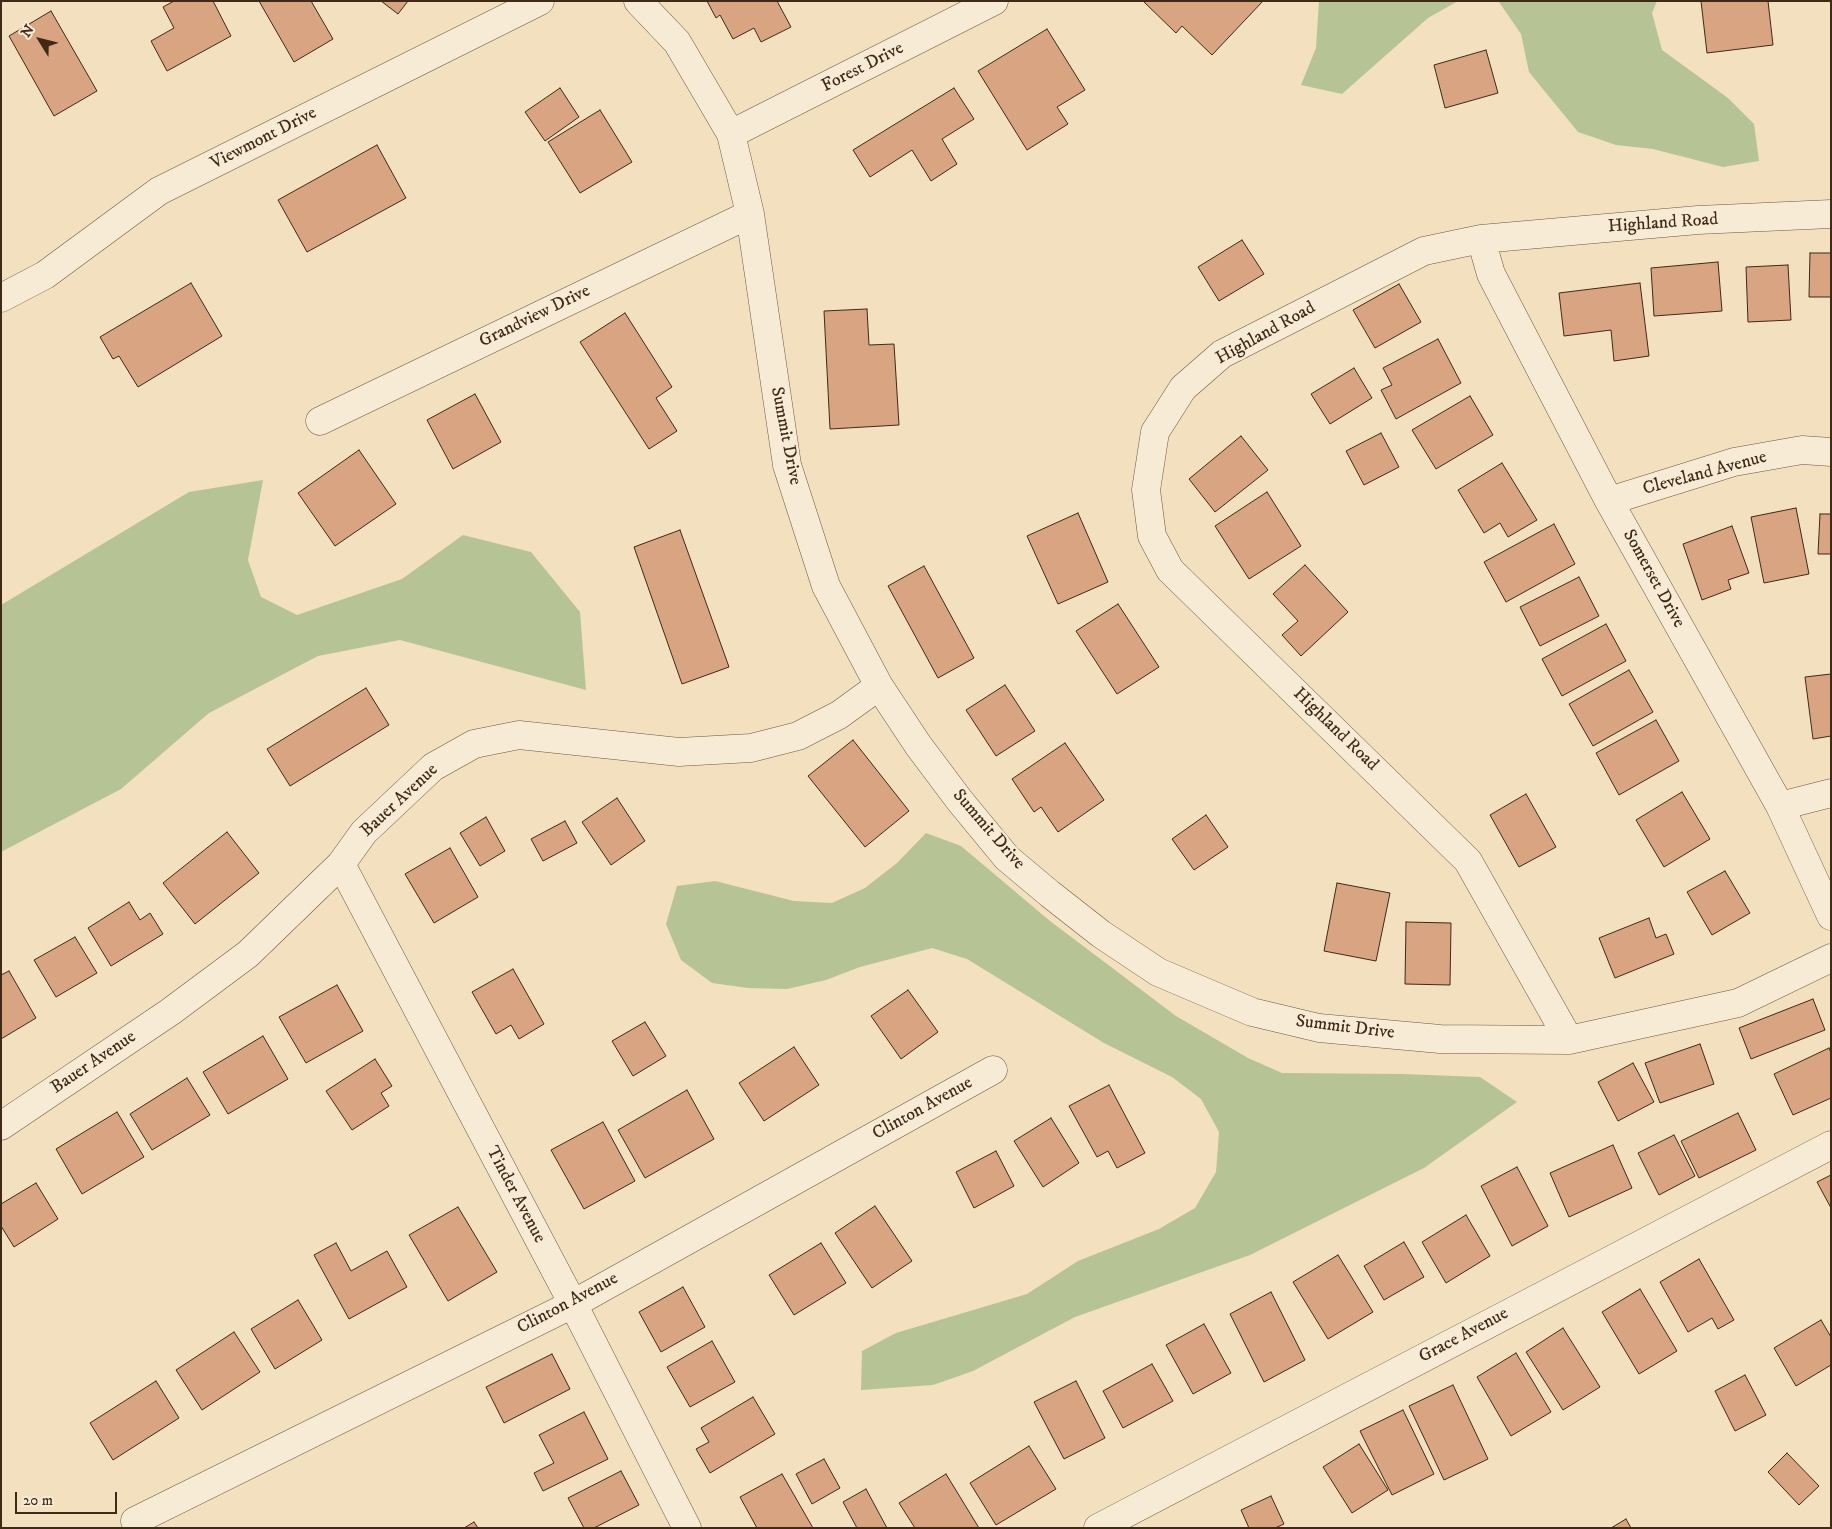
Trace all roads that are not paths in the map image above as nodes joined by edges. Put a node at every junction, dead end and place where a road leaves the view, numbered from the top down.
1 (540, 1) edge
2 (638, 1) edge
3 (994, 1) edge
4 (732, 134) junction
5 (750, 214) junction
6 (1831, 214) edge
7 (1481, 239) junction
8 (1, 298) edge
9 (320, 421) dead end
10 (1831, 452) edge
11 (1610, 501) junction
12 (879, 686) junction
13 (1831, 793) edge
14 (1780, 806) junction
15 (341, 864) junction
16 (1831, 916) edge
17 (1831, 958) edge
18 (1569, 1040) junction
19 (993, 1070) dead end
20 (1, 1126) edge
21 (1831, 1145) edge
22 (573, 1304) junction
23 (135, 1521) dead end
24 (687, 1528) edge
25 (1098, 1528) edge

1 - 8 street, Viewmont Drive
2 - 4 street, Summit Drive
3 - 4 street, Forest Drive
4 - 5 street, Summit Drive
5 - 9 street, Grandview Drive
5 - 12 street, Summit Drive
6 - 7 street, Highland Road
7 - 11 street, Somerset Drive
7 - 18 street, Highland Road
10 - 11 street, Cleveland Avenue
11 - 14 street, Somerset Drive
12 - 15 street, Bauer Avenue
12 - 18 street, Summit Drive
13 - 14 street
14 - 16 street, Somerset Drive
15 - 20 street, Bauer Avenue
15 - 22 street, Tinder Avenue
17 - 18 street, Summit Drive
19 - 22 street, Clinton Avenue
21 - 25 street, Grace Avenue
22 - 23 street, Clinton Avenue
22 - 24 street, Tinder Avenue

